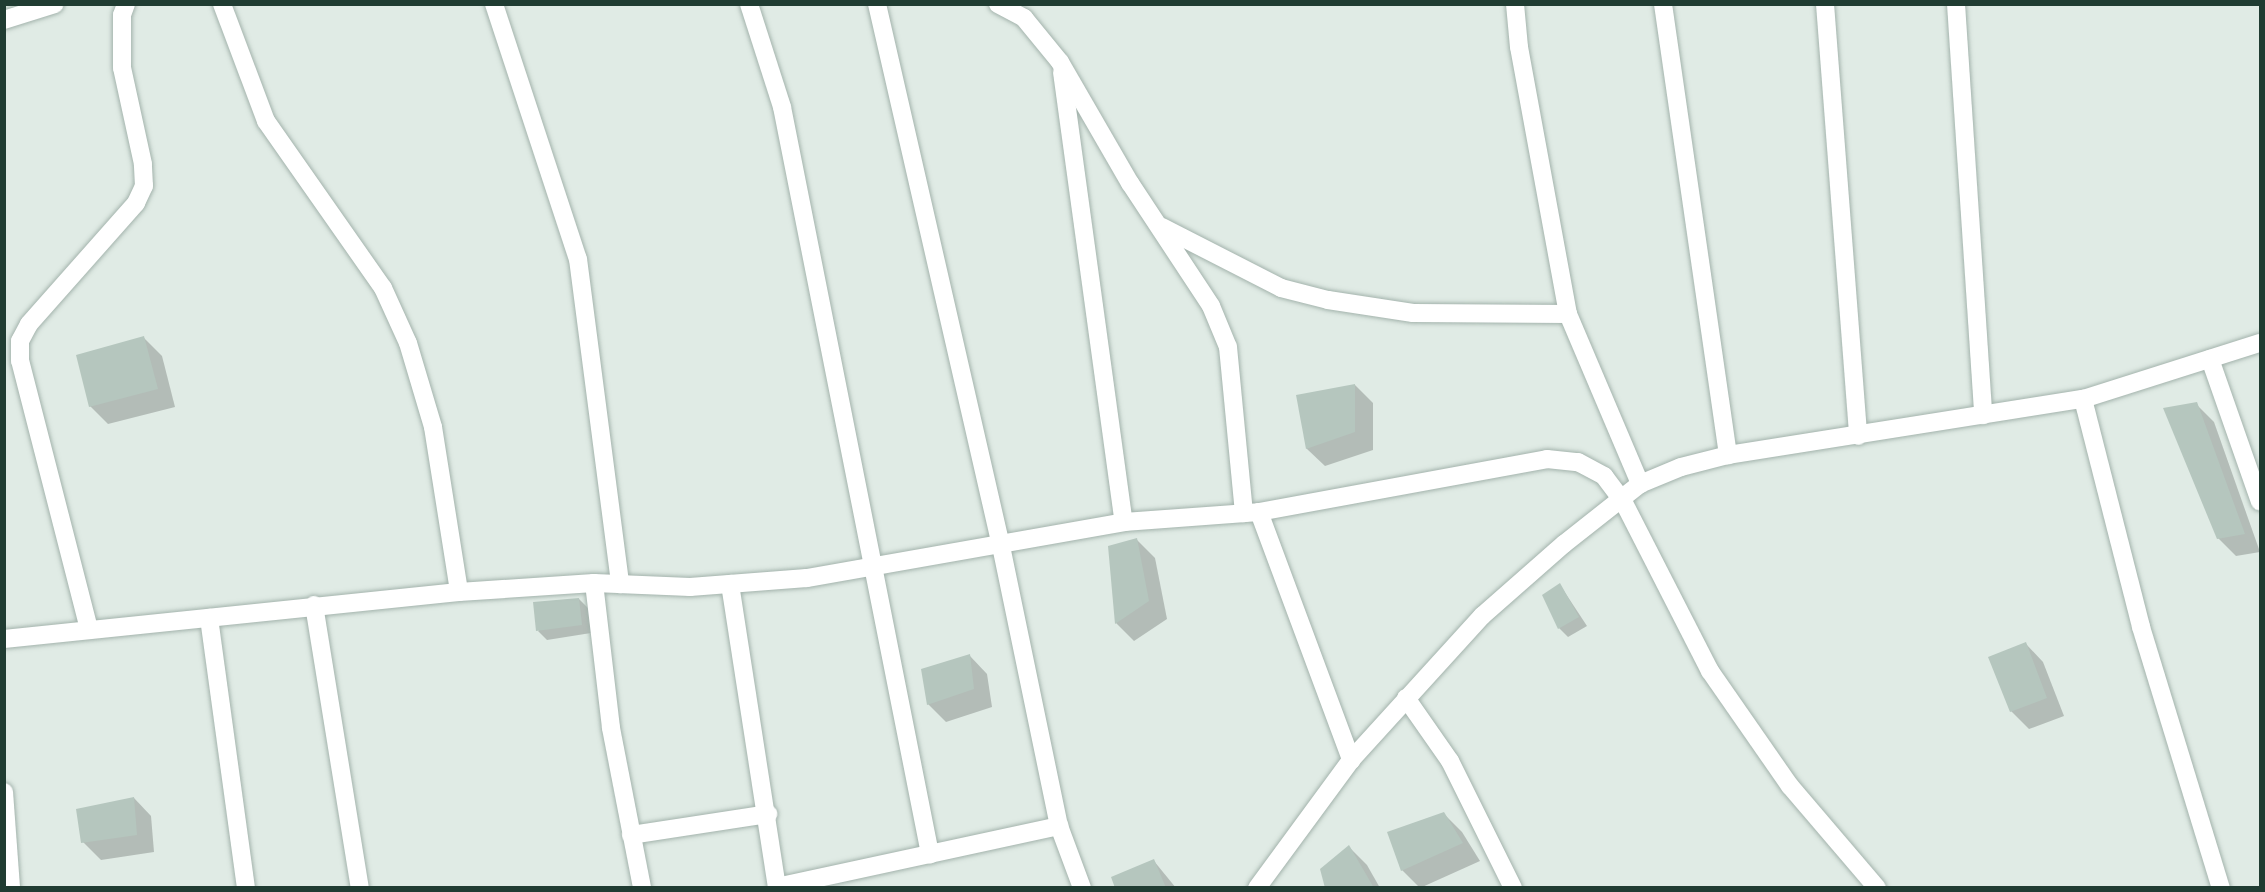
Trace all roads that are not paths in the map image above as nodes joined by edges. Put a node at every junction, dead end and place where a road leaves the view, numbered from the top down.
1 (55, 4) edge
2 (126, 4) edge
3 (222, 4) edge
4 (494, 4) edge
5 (749, 4) edge
6 (877, 4) edge
7 (998, 4) edge
8 (1515, 4) edge
9 (1663, 4) edge
10 (1825, 4) edge
11 (1956, 4) edge
12 (1024, 11) edge
13 (4, 20) edge
14 (1060, 62) junction
15 (1158, 224) junction
16 (1568, 314) junction
17 (2260, 343) edge
18 (2210, 359) junction
19 (2083, 399) junction
20 (1983, 414) junction
21 (1858, 436) junction
22 (1728, 454) junction
23 (1640, 484) junction
24 (1623, 501) junction
25 (2260, 502) edge
26 (1251, 513) junction
27 (1124, 522) junction
28 (1000, 546) junction
29 (874, 567) junction
30 (594, 583) junction
31 (620, 584) junction
32 (730, 584) junction
33 (459, 592) junction
34 (314, 605) junction
35 (209, 618) junction
36 (89, 629) junction
37 (4, 639) edge
38 (1406, 698) junction
39 (1352, 760) junction
40 (4, 792) edge
41 (768, 814) junction
42 (1059, 826) junction
43 (631, 835) junction
44 (930, 854) junction
45 (777, 887) edge
46 (11, 888) edge
47 (246, 888) edge
48 (360, 888) edge
49 (642, 888) edge
50 (1082, 888) edge
51 (1257, 888) edge
52 (1513, 888) edge
53 (1877, 888) edge
54 (2221, 888) edge

1 - 13 street
2 - 36 street
3 - 33 street
4 - 31 street
5 - 29 street
6 - 28 street
7 - 12 street
8 - 16 street
9 - 22 street
10 - 21 street
11 - 20 street
12 - 14 street
14 - 15 street
14 - 27 street
15 - 16 street
15 - 26 street
16 - 23 street
17 - 18 street
18 - 19 street
18 - 25 street
19 - 20 street
19 - 54 street
20 - 21 street
21 - 22 street
22 - 23 street
23 - 24 street
24 - 26 street
24 - 38 street
24 - 53 street
26 - 27 street
26 - 39 street
27 - 28 street
28 - 29 street
28 - 42 street
29 - 32 street
29 - 44 street
30 - 31 street
30 - 33 street
30 - 43 street
31 - 32 street
32 - 41 street
33 - 34 street
34 - 35 street
34 - 48 street
35 - 36 street
35 - 47 street
36 - 37 street
38 - 39 street
38 - 52 street
39 - 51 street
40 - 46 street
41 - 43 street
41 - 45 street
42 - 44 street
42 - 50 street
43 - 49 street
44 - 45 street

